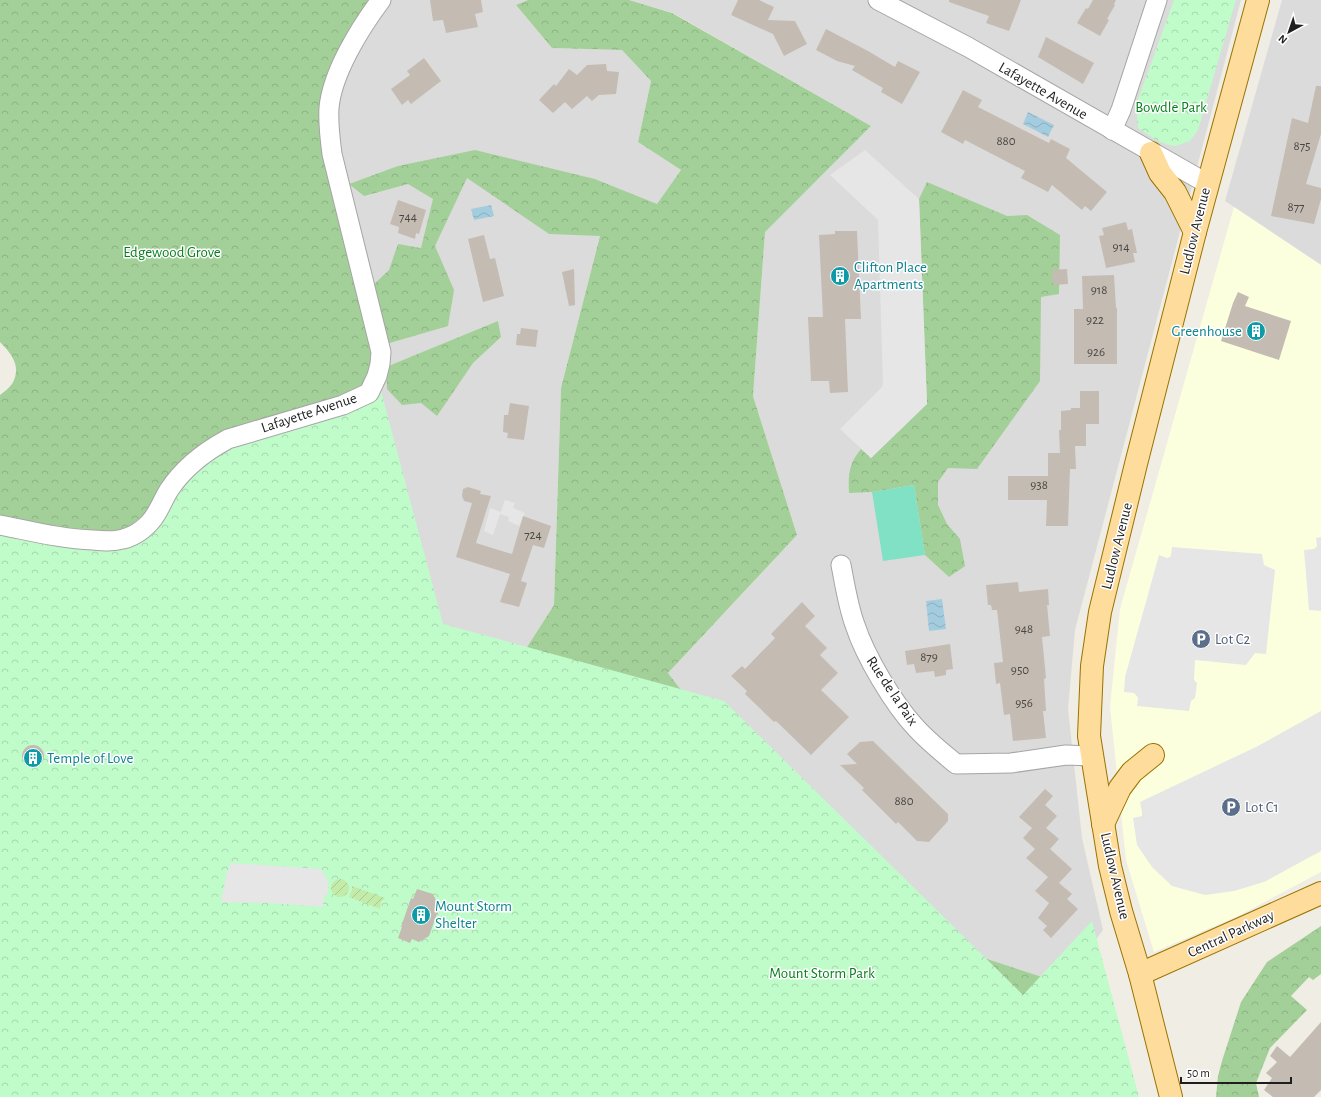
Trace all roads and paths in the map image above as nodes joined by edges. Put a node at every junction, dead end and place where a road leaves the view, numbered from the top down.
1 (381, 0) edge
2 (878, 0) edge
3 (1157, 0) edge
4 (1258, 0) edge
5 (1112, 130) junction
6 (1151, 152) junction
7 (1208, 184) junction
8 (1195, 232) junction
9 (0, 525) edge
10 (841, 565) dead end
11 (1092, 756) junction
12 (1153, 756) dead end
13 (1103, 824) junction
14 (1321, 893) edge
15 (1140, 974) junction
16 (1171, 1097) edge

1 - 9 street, Lafayette Avenue
2 - 5 street, Lafayette Avenue
3 - 5 street
4 - 7 main road, Ludlow Avenue
5 - 6 street, Lafayette Avenue
6 - 7 street, Lafayette Avenue
6 - 8 main road
7 - 8 main road, Ludlow Avenue
8 - 11 main road, Ludlow Avenue
10 - 11 street, Rue de la Paix
11 - 13 main road, Ludlow Avenue
12 - 13 main road
13 - 15 main road, Ludlow Avenue
14 - 15 main road, Central Parkway
15 - 16 main road, Ludlow Avenue

